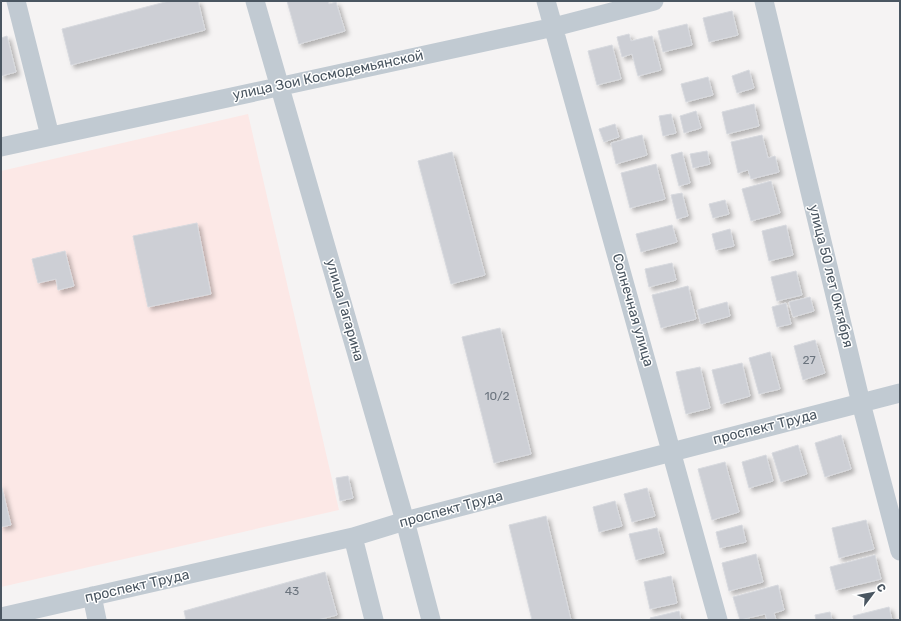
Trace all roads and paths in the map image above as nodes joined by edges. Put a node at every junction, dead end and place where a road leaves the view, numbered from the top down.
1 (16, 1) edge
2 (255, 1) edge
3 (546, 1) edge
4 (654, 1) edge
5 (764, 1) edge
6 (554, 27) junction
7 (280, 86) junction
8 (50, 136) junction
9 (1, 147) edge
10 (900, 393) edge
11 (861, 403) junction
12 (672, 451) junction
13 (405, 521) junction
14 (354, 537) junction
15 (900, 551) edge
16 (92, 596) junction
17 (1, 617) edge
18 (98, 620) edge
19 (374, 620) edge
20 (431, 620) edge
21 (718, 620) edge

1 - 8 street
2 - 7 street, улица Гагарина
3 - 6 street, Солнечная улица
4 - 6 street, улица Зои Космодемьянской
5 - 11 street, улица 50 лет Октября
6 - 7 street, улица Зои Космодемьянской
6 - 12 street, Солнечная улица
7 - 8 street, улица Зои Космодемьянской
7 - 13 street, улица Гагарина
8 - 9 street, улица Зои Космодемьянской
10 - 11 street, проспект Труда
11 - 12 street, проспект Труда
11 - 15 street, улица 50 лет Октября
12 - 13 street, проспект Труда
12 - 21 street, Солнечная улица
13 - 14 street, проспект Труда
13 - 20 street, улица Гагарина
14 - 16 street, проспект Труда
14 - 19 street
16 - 17 street, проспект Труда
16 - 18 street

